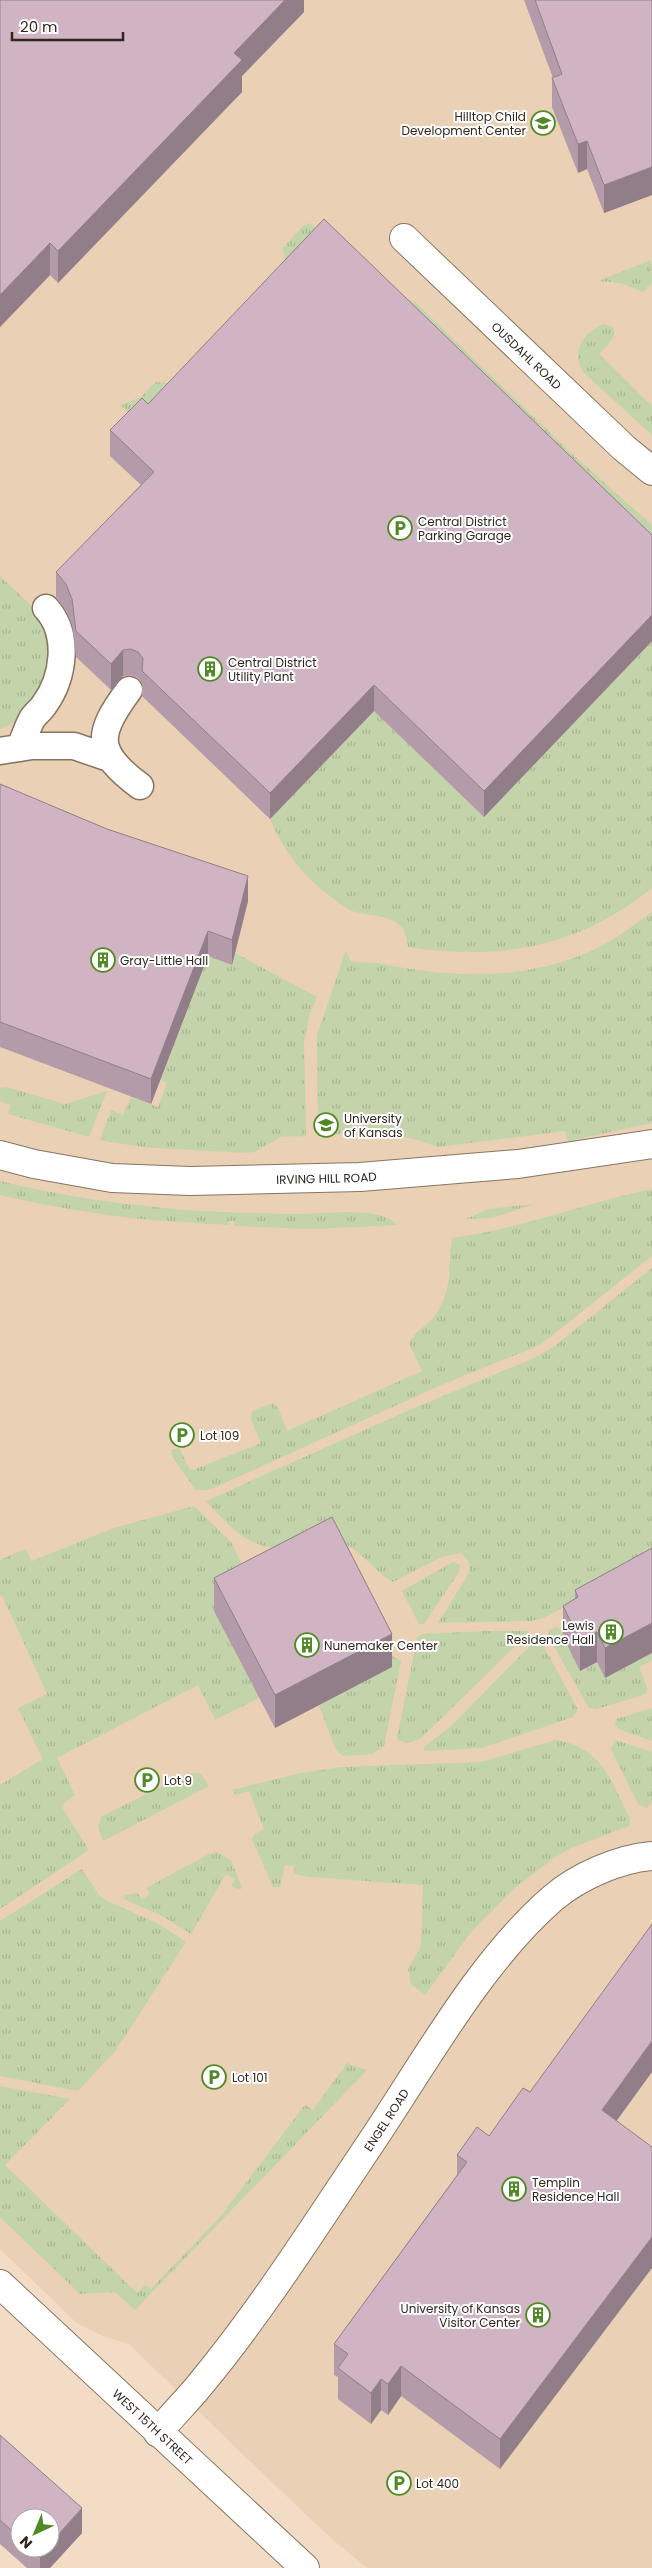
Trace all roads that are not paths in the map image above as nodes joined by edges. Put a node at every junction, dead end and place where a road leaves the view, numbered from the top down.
1 (404, 238) dead end
2 (652, 471) edge
3 (46, 608) dead end
4 (129, 690) dead end
5 (108, 721) junction
6 (65, 746) junction
7 (10, 749) edge
8 (109, 758) junction
9 (140, 786) dead end
10 (652, 1144) edge
11 (0, 1155) edge
12 (652, 1856) edge
13 (0, 2284) edge
14 (158, 2433) junction
15 (305, 2568) edge

1 - 2 street, OUSDAHL ROAD
3 - 7 street
4 - 5 street
5 - 6 street
5 - 8 street
6 - 7 street
6 - 8 street
8 - 9 street
10 - 11 street, IRVING HILL ROAD
12 - 14 street, ENGEL ROAD
13 - 14 street, WEST 15TH STREET
14 - 15 street, WEST 15TH STREET

